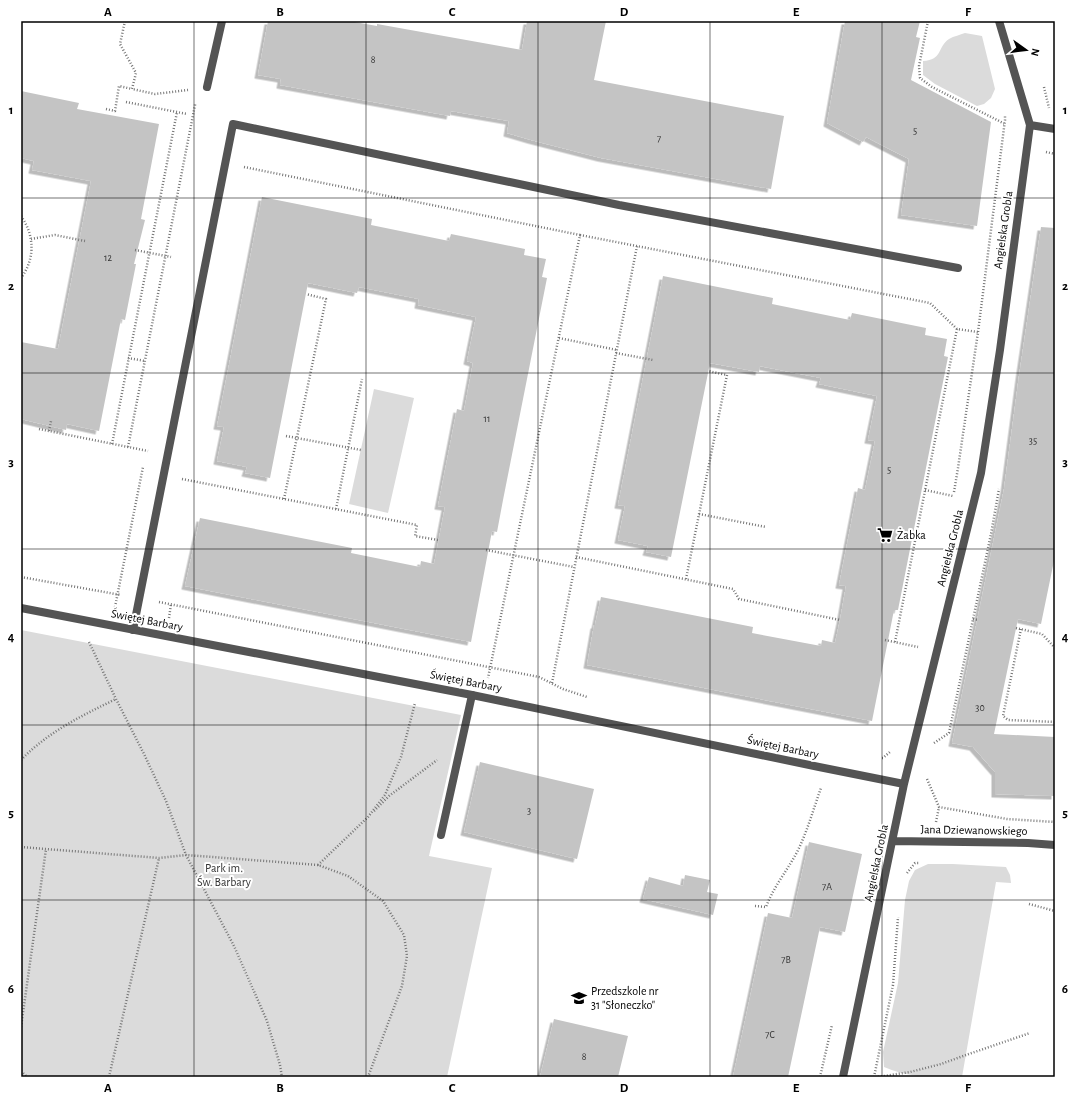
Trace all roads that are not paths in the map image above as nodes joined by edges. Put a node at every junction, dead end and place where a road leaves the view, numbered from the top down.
1 (222, 21) edge
2 (999, 21) edge
3 (207, 87) dead end
4 (1030, 125) junction
5 (1055, 129) edge
6 (958, 268) dead end
7 (21, 608) edge
8 (133, 630) junction
9 (472, 695) junction
10 (904, 784) junction
11 (441, 835) dead end
12 (893, 841) junction
13 (1055, 845) edge
14 (843, 1077) edge

1 - 3 street
2 - 4 street, Angielska Grobla
4 - 5 street
4 - 10 street, Angielska Grobla
6 - 8 street
7 - 8 street, Świętej Barbary
8 - 9 street, Świętej Barbary
9 - 10 street, Świętej Barbary
9 - 11 street
10 - 12 street, Angielska Grobla
12 - 13 street, Jana Dziewanowskiego
12 - 14 street, Angielska Grobla

